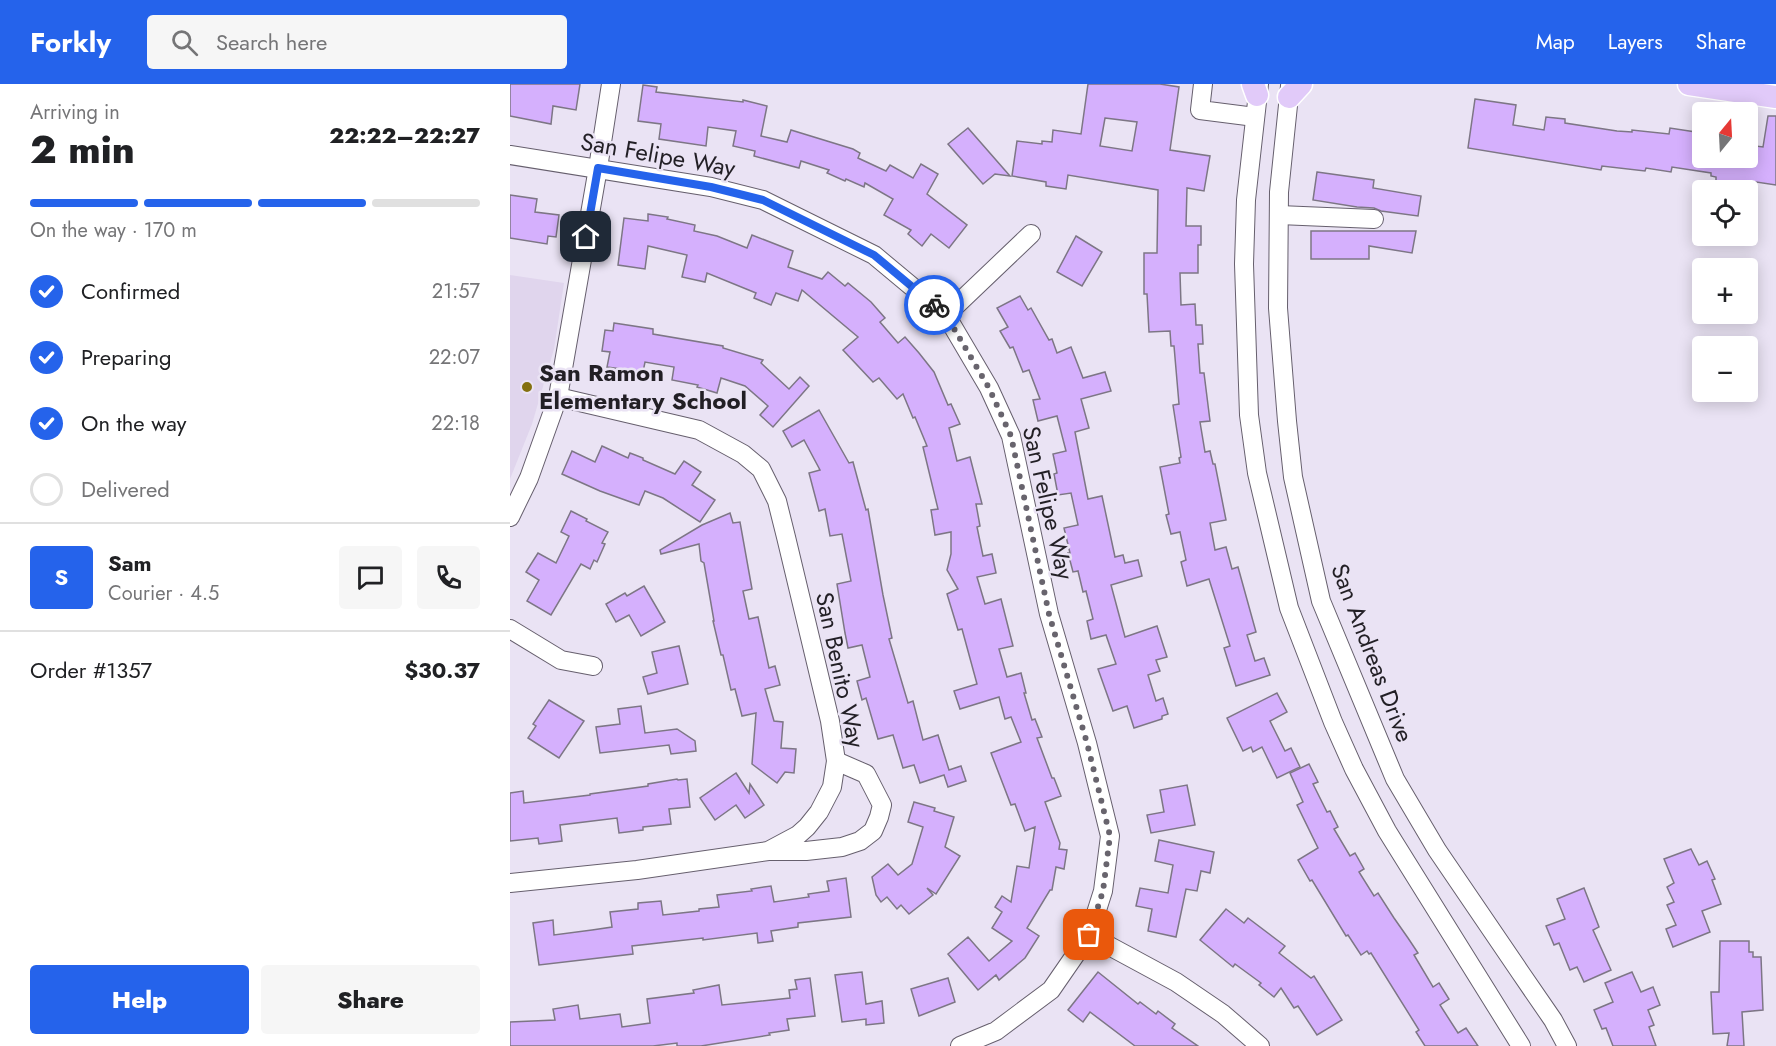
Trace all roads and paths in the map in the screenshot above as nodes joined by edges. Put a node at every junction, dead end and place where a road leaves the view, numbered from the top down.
1 (611, 84) edge
2 (1203, 84) edge
3 (1689, 84) edge
4 (1256, 88) edge
5 (1293, 88) edge
6 (1776, 97) edge
7 (1255, 117) junction
8 (510, 155) edge
9 (598, 168) junction
10 (1278, 215) junction
11 (1374, 219) dead end
12 (1031, 234) dead end
13 (946, 315) junction
14 (558, 397) junction
15 (510, 517) edge
16 (510, 629) edge
17 (593, 666) dead end
18 (836, 761) junction
19 (768, 851) junction
20 (510, 883) edge
21 (1089, 935) junction
22 (960, 1046) edge
23 (1260, 1046) edge
24 (1521, 1046) edge
25 (1567, 1046) edge

1 - 9 street
2 - 7 street
3 - 6 main road
4 - 7 street
5 - 10 street, San Andreas Drive
7 - 24 street
8 - 9 street, San Felipe Way
9 - 13 street, San Felipe Way
9 - 14 street
10 - 11 street
10 - 25 street, San Andreas Drive
12 - 13 street
13 - 21 street, San Felipe Way
14 - 15 street
14 - 18 street, San Benito Way
16 - 17 street
18 - 19 street, San Benito Way
18 - 19 street
19 - 20 street, San Benito Way
21 - 22 street, San Felipe Way
21 - 23 street

